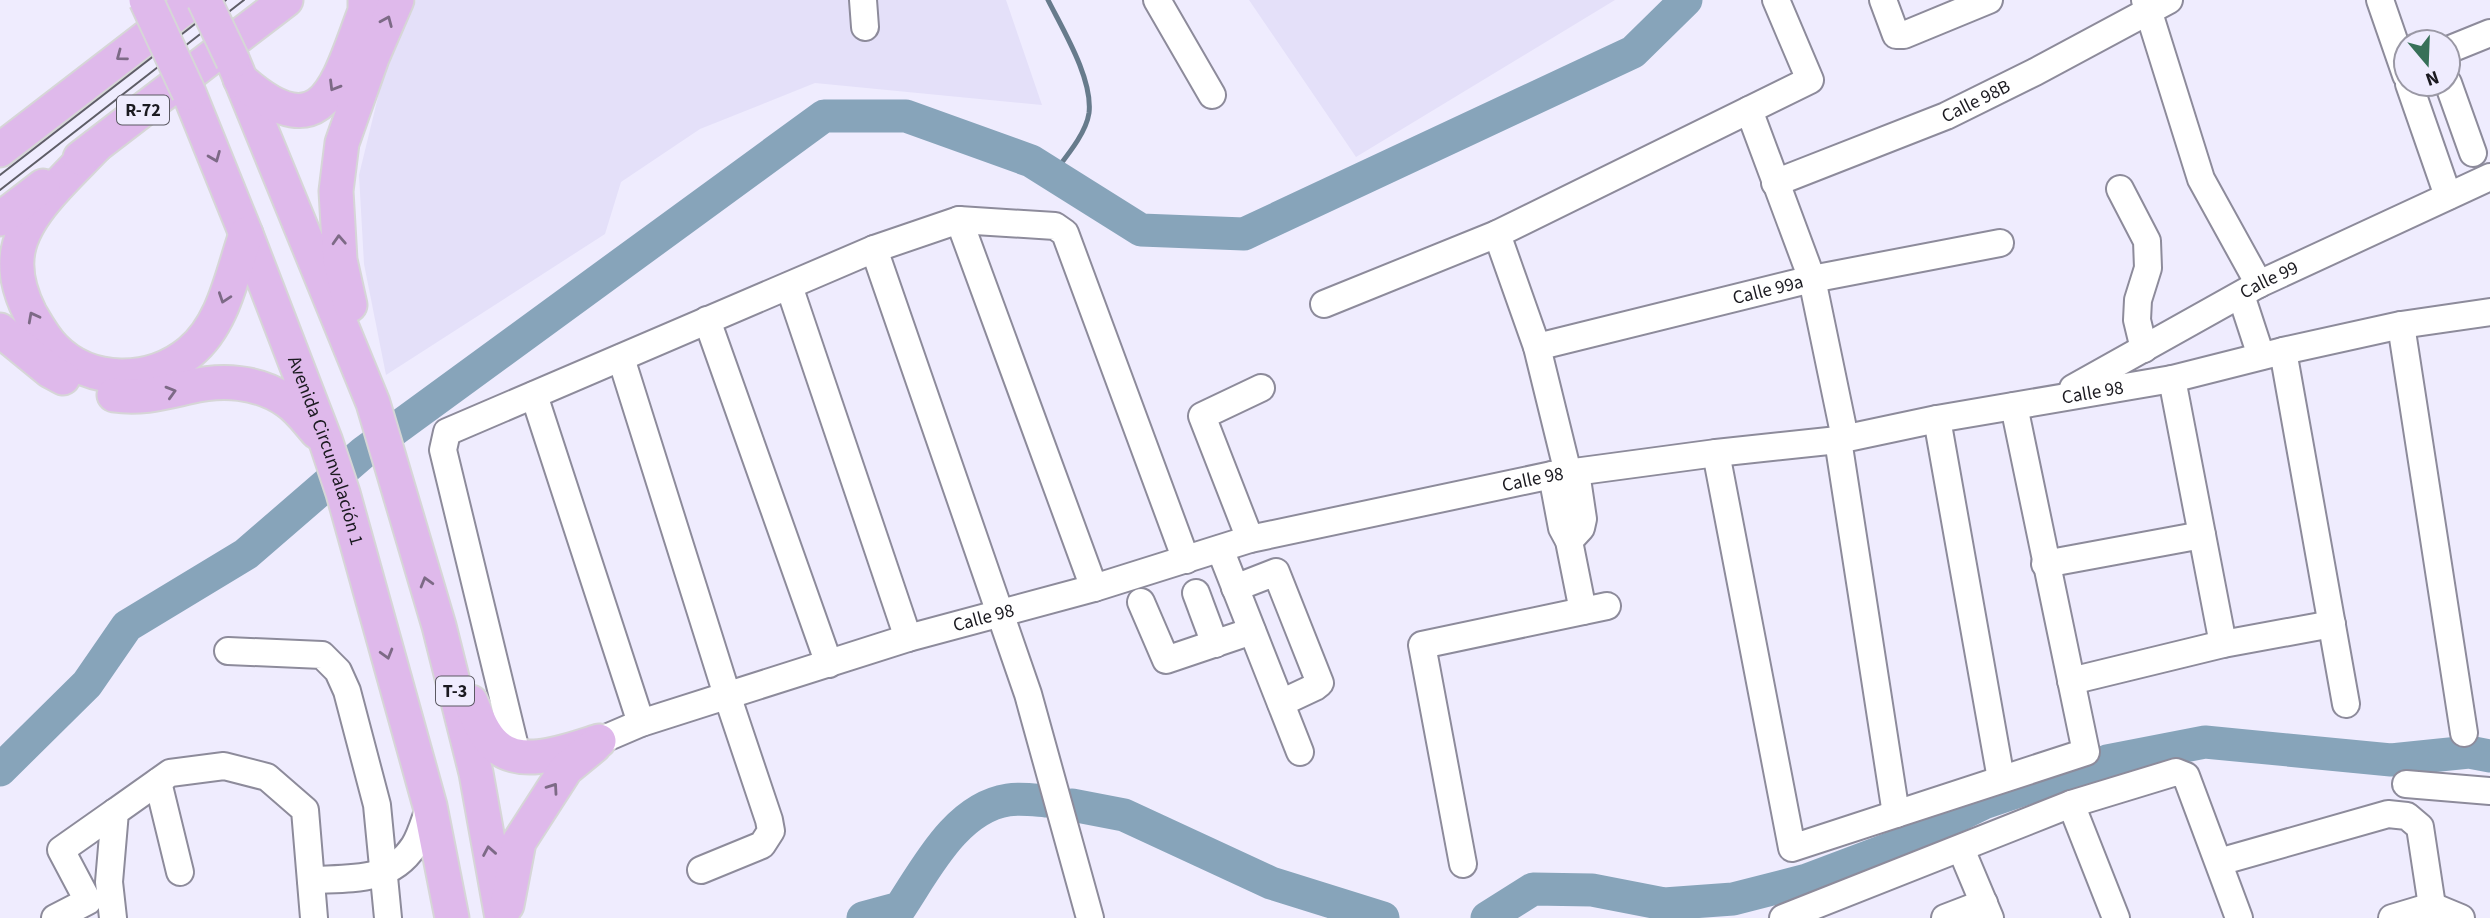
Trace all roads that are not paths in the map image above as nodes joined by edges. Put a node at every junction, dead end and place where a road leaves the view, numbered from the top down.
1 (146, 0) edge
2 (195, 0) edge
3 (204, 0) edge
4 (286, 0) edge
5 (365, 0) edge
6 (397, 0) edge
7 (863, 0) edge
8 (1157, 0) edge
9 (1776, 0) edge
10 (1883, 0) edge
11 (1989, 0) edge
12 (2380, 0) edge
13 (2154, 4) edge
14 (1942, 8) edge
15 (865, 27) dead end
16 (2392, 34) edge
17 (2488, 39) edge
18 (2462, 46) edge
19 (236, 70) junction
20 (1212, 95) dead end
21 (2415, 98) edge
22 (2453, 98) edge
23 (1749, 110) junction
24 (34, 124) junction
25 (0, 135) edge
26 (96, 146) junction
27 (0, 150) edge
28 (2473, 153) dead end
29 (2490, 177) edge
30 (1775, 183) junction
31 (2120, 189) dead end
32 (2448, 196) junction
33 (0, 219) edge
34 (959, 220) junction
35 (246, 233) junction
36 (1497, 234) junction
37 (2000, 243) dead end
38 (874, 249) junction
39 (1812, 279) junction
40 (789, 286) junction
41 (2250, 290) junction
42 (1324, 304) dead end
43 (2490, 312) edge
44 (707, 320) junction
45 (2400, 325) junction
46 (0, 330) edge
47 (1537, 346) junction
48 (2144, 349) junction
49 (2272, 353) junction
50 (621, 358) junction
51 (2172, 379) junction
52 (1261, 388) dead end
53 (534, 395) junction
54 (2055, 398) junction
55 (373, 402) junction
56 (2014, 406) junction
57 (1937, 419) junction
58 (1842, 439) junction
59 (326, 442) junction
60 (1716, 453) junction
61 (1565, 473) junction
62 (2202, 535) junction
63 (1250, 539) junction
64 (1220, 549) junction
65 (1186, 559) junction
66 (2045, 564) junction
67 (1094, 588) junction
68 (1234, 588) junction
69 (1196, 593) dead end
70 (1141, 602) dead end
71 (1002, 613) junction
72 (2332, 624) junction
73 (439, 626) junction
74 (1300, 632) junction
75 (908, 638) junction
76 (1255, 640) junction
77 (1215, 644) junction
78 (2223, 644) junction
79 (228, 651) dead end
80 (829, 664) junction
81 (2071, 681) junction
82 (727, 695) junction
83 (1280, 703) junction
84 (2346, 704) dead end
85 (640, 723) junction
86 (2464, 733) dead end
87 (599, 741) junction
88 (1300, 752) dead end
89 (517, 755) junction
90 (2001, 779) junction
91 (158, 782) junction
92 (2406, 784) dead end
93 (2490, 791) edge
94 (2071, 804) junction
95 (430, 806) junction
96 (115, 813) junction
97 (1896, 814) junction
98 (1961, 849) junction
99 (2219, 862) junction
100 (1462, 864) dead end
101 (701, 870) dead end
102 (180, 872) dead end
103 (384, 872) junction
104 (311, 880) junction
105 (104, 904) edge
106 (2432, 906) junction
107 (1987, 911) edge
108 (55, 918) edge
109 (314, 918) edge
110 (388, 918) edge
111 (452, 918) edge
112 (503, 918) edge
113 (1090, 918) edge
114 (1783, 918) edge
115 (1945, 918) edge
116 (2116, 918) edge
117 (2239, 918) edge
118 (2392, 918) edge
119 (2461, 918) edge

1 -> 35 main road, Avenida Circunvalación 1, bridge
2 -> 24 main road, R-72
3 - 19 main road, T-3, bridge
4 - 26 main road, R-72
5 -> 19 main road
55 -> 6 main road
7 - 15 street
8 - 20 street
9 - 23 street
10 - 14 street
11 - 14 street
12 - 16 street
13 - 30 street, Calle 98B
13 - 41 street
17 - 18 street
19 - 55 main road, T-3
21 - 32 street
22 - 28 street
23 - 30 street
23 - 36 street
24 - 25 main road
24 - 27 main road, R-72
26 - 33 main road, R-72
35 -> 26 main road
29 - 32 street, Calle 99
30 - 39 street
31 - 48 street
32 - 41 street, Calle 99
34 - 38 street
34 - 65 street
34 - 67 street
35 - 59 main road, Avenida Circunvalación 1
36 - 42 street
36 - 47 street
37 - 39 street, Calle 99a
38 - 40 street
38 - 71 street
39 - 47 street, Calle 99a
39 - 58 street
40 - 44 street
40 - 75 street
41 - 48 street, Calle 99
41 - 49 street
43 - 45 street, Calle 98
44 - 50 street
44 - 80 street
45 - 49 street, Calle 98
45 - 86 street
46 -> 59 main road
47 - 61 street
48 - 54 street, Calle 99
49 - 51 street, Calle 98
49 - 72 street
50 - 53 street
50 - 82 street
51 - 54 street, Calle 98
51 - 62 street
52 - 63 street
53 - 85 street
53 - 89 street
54 - 56 street, Calle 98
73 -> 55 main road, T-3
56 - 57 street, Calle 98
56 - 66 street
57 - 58 street, Calle 98
57 - 90 street
58 - 60 street, Calle 98
58 - 97 street
59 -> 95 main road, Avenida Circunvalación 1
60 - 61 street, Calle 98
60 - 97 street
61 - 63 street, Calle 98
61 - 100 street
62 - 66 street
62 - 78 street
63 - 64 street, Calle 98
64 - 65 street, Calle 98
64 - 68 street
65 - 67 street, Calle 98
66 - 81 street
67 - 71 street, Calle 98
68 - 74 street
68 - 76 street
69 - 77 street
70 - 77 street
71 - 75 street, Calle 98
71 - 113 street
72 - 78 street
72 - 84 street
73 - 89 main road
112 -> 73 main road, T-3
74 - 76 street
74 - 83 street
75 - 80 street, Calle 98
76 - 77 street
76 - 83 street
78 - 81 street
79 - 103 street
80 - 82 street, Calle 98
81 - 90 street
82 - 85 street, Calle 98
82 - 101 street
83 - 88 street
85 - 87 street, Calle 98
87 - 89 main road
112 -> 87 main road
90 - 97 street
91 - 96 street
91 - 102 street
91 - 104 street
92 - 93 street
94 - 98 street
94 - 99 street
94 - 116 street
95 - 103 street
95 - 111 main road, Avenida Circunvalación 1
96 - 105 street
96 - 105 street
98 - 107 street
98 - 114 street
99 - 106 street
99 - 117 street
103 - 104 street
103 - 110 street
104 - 109 street
105 - 108 street
106 - 118 street
106 - 119 street
107 - 115 street

